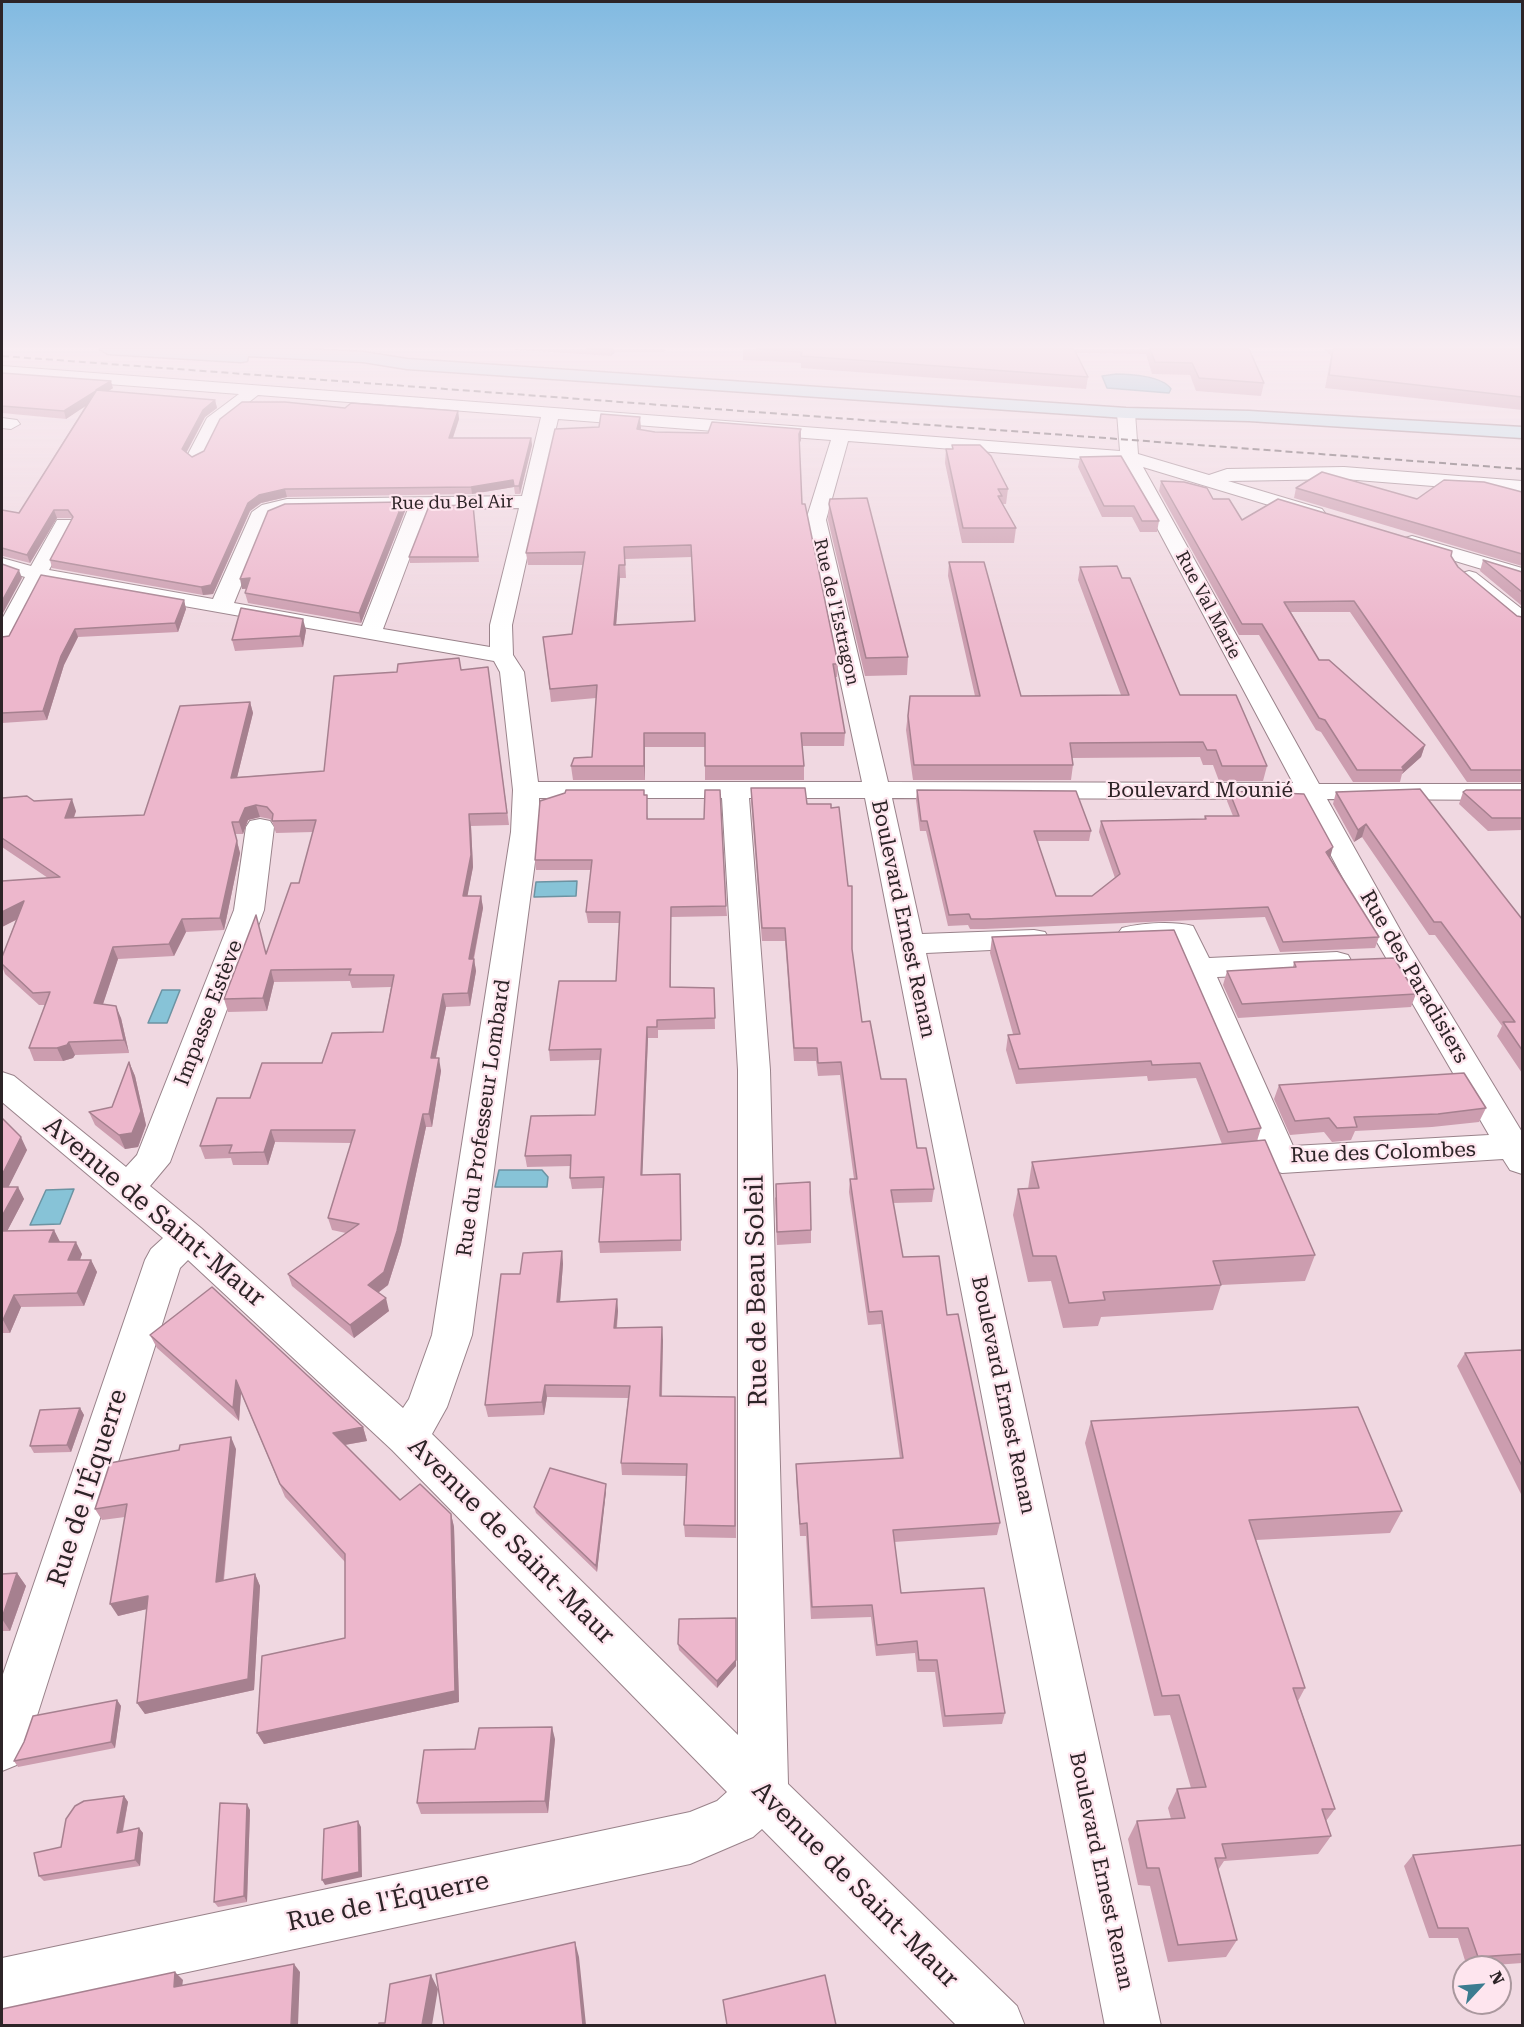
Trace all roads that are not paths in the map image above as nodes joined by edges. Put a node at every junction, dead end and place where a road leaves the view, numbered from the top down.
1 (202, 444) edge
2 (544, 444) edge
3 (838, 444) edge
4 (953, 444) edge
5 (1128, 444) edge
6 (1129, 457) junction
7 (195, 458) edge
8 (1292, 473) junction
9 (1208, 482) junction
10 (1522, 487) edge
11 (1266, 499) junction
12 (530, 502) junction
13 (420, 504) junction
14 (1331, 518) edge
15 (64, 524) edge
16 (1397, 537) edge
17 (1464, 558) junction
18 (2, 564) edge
19 (37, 574) junction
20 (1522, 575) edge
21 (221, 607) junction
22 (1522, 620) edge
23 (370, 634) junction
24 (2, 638) edge
25 (502, 654) junction
26 (525, 790) junction
27 (735, 790) junction
28 (877, 790) junction
29 (1309, 792) junction
30 (1522, 792) edge
31 (260, 827) dead end
32 (1101, 936) edge
33 (1067, 938) edge
34 (909, 944) junction
35 (1402, 959) junction
36 (1198, 968) junction
37 (2, 1084) edge
38 (1518, 1154) edge
39 (128, 1187) junction
40 (188, 1238) junction
41 (407, 1437) junction
42 (2, 1747) edge
43 (763, 1793) junction
44 (2, 1985) edge
45 (997, 2025) edge
46 (1133, 2025) edge

1 - 7 street
2 - 12 street
3 - 28 street, Rue de l'Estragon
4 - 6 street
5 - 6 street, Rue Val Marie
6 - 9 street
6 - 29 street, Rue Val Marie
8 - 9 street
8 - 10 street
8 - 11 street
9 - 11 street
11 - 14 street
12 - 13 street, Rue du Bel Air
12 - 25 street
13 - 21 street, Rue du Bel Air
13 - 23 street
15 - 19 street
16 - 17 street
17 - 20 street
17 - 22 street
18 - 19 street
19 - 21 street
19 - 24 street
21 - 23 street
23 - 25 street
25 - 26 street
26 - 27 street, Boulevard Ernest Renan
26 - 41 street, Rue du Professeur Lombard
27 - 28 street, Boulevard Ernest Renan
27 - 43 street, Rue de Beau Soleil
28 - 29 street, Boulevard Mounié
28 - 34 street, Boulevard Ernest Renan
29 - 30 street, Boulevard Mounié
29 - 35 street, Rue des Paradisiers
31 - 39 street, Impasse Estève
32 - 36 street, Rue des Colombes
33 - 34 street
34 - 46 street, Boulevard Ernest Renan
35 - 36 street
35 - 38 street, Rue des Paradisiers
36 - 38 street, Rue des Colombes
37 - 39 street, Avenue de Saint-Maur
39 - 40 street, Avenue de Saint-Maur
40 - 41 street, Avenue de Saint-Maur
40 - 42 street, Rue de l'Équerre
41 - 43 street, Avenue de Saint-Maur
43 - 44 street, Rue de l'Équerre
43 - 45 street, Avenue de Saint-Maur

